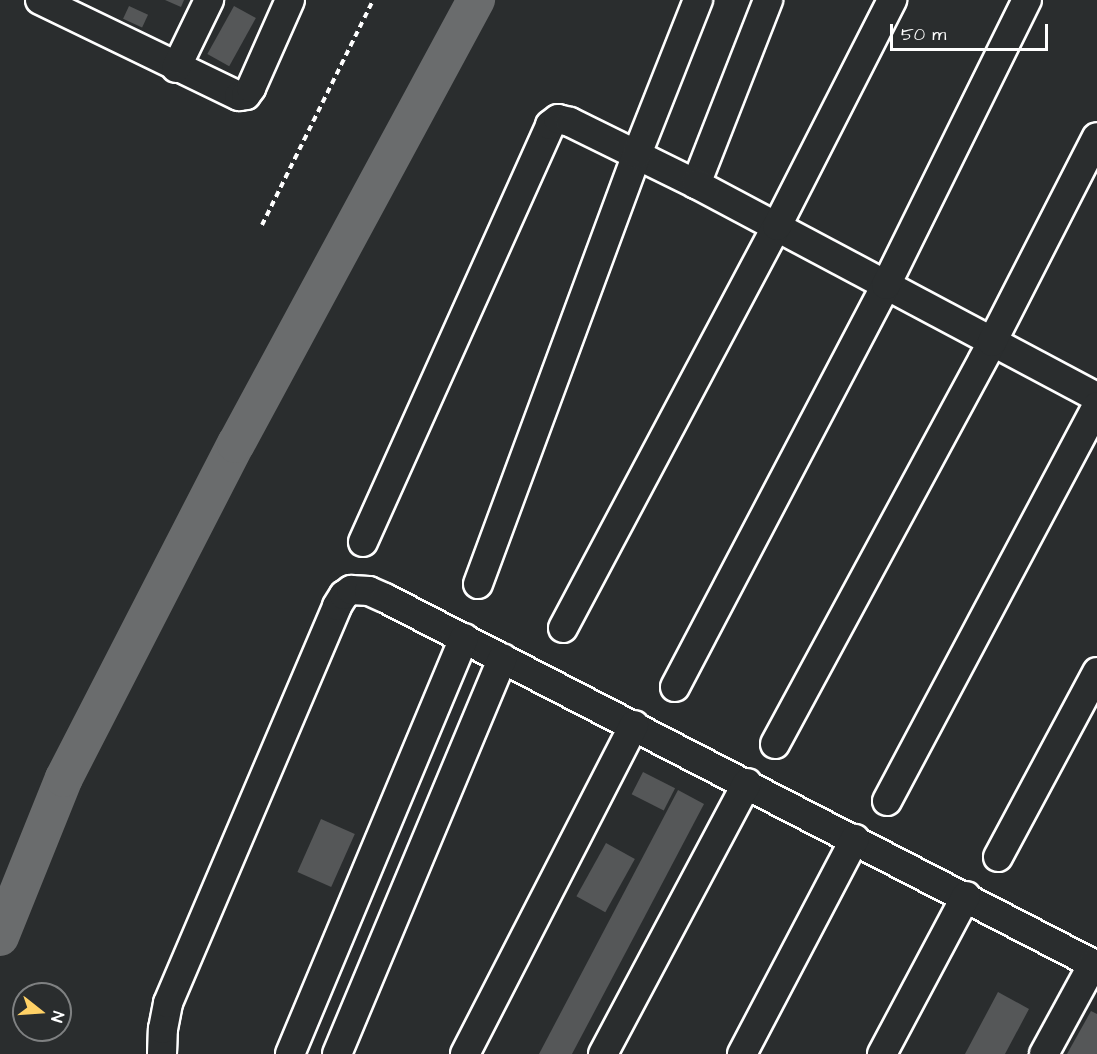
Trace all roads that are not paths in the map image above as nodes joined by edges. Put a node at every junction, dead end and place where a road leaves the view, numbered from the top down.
1 (39, 0) edge
2 (208, 0) edge
3 (290, 0) edge
4 (698, 0) edge
5 (768, 0) edge
6 (892, 0) edge
7 (1027, 0) edge
8 (176, 68) junction
9 (1097, 137) edge
10 (637, 154) junction
11 (696, 183) junction
12 (777, 226) junction
13 (886, 285) junction
14 (992, 342) junction
15 (1097, 397) edge
16 (1097, 406) edge
17 (363, 542) dead end
18 (478, 584) dead end
19 (562, 628) dead end
20 (464, 638) junction
21 (503, 658) junction
22 (1097, 672) edge
23 (675, 687) dead end
24 (634, 725) junction
25 (775, 744) dead end
26 (747, 783) junction
27 (887, 801) dead end
28 (855, 839) junction
29 (998, 857) dead end
30 (966, 896) junction
31 (1095, 965) edge
32 (162, 1054) edge
33 (290, 1054) edge
34 (337, 1054) edge
35 (465, 1054) edge
36 (603, 1054) edge
37 (742, 1054) edge
38 (882, 1054) edge
39 (1044, 1054) edge

1 - 8 street
2 - 8 street
3 - 8 street
4 - 10 street
5 - 11 street
6 - 12 street
7 - 13 street
9 - 14 street
10 - 11 street
10 - 17 street
10 - 18 street
11 - 12 street
12 - 13 street
12 - 19 street
13 - 14 street
13 - 23 street
14 - 15 street
14 - 25 street
16 - 27 street
20 - 21 street
20 - 32 street
20 - 33 street
21 - 24 street
21 - 34 street
22 - 29 street
24 - 26 street
24 - 35 street
26 - 28 street
26 - 36 street
28 - 30 street
28 - 37 street
30 - 31 street
30 - 38 street
31 - 39 street

